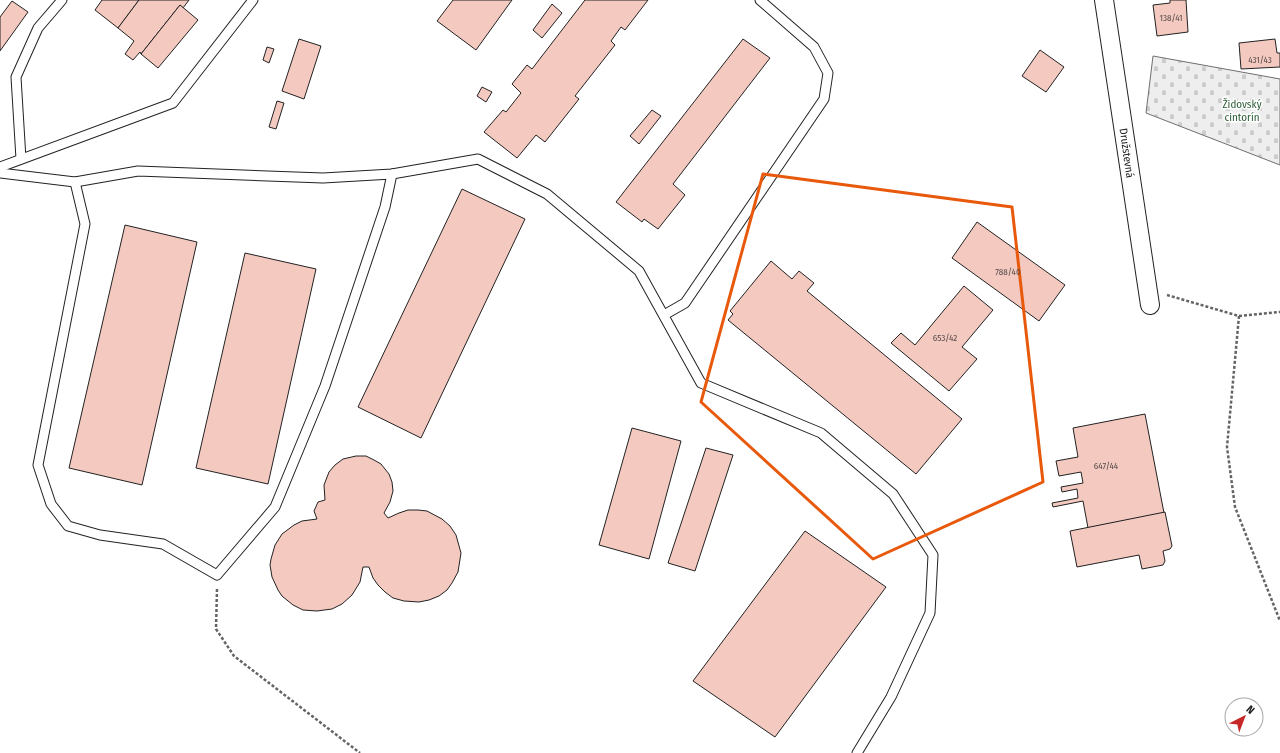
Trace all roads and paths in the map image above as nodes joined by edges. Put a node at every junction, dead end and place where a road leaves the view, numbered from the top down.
1 (62, 0) edge
2 (253, 0) edge
3 (760, 0) edge
4 (1104, 0) edge
5 (21, 160) junction
6 (0, 167) edge
7 (0, 173) edge
8 (392, 174) junction
9 (75, 182) junction
10 (1148, 297) joint
11 (1280, 312) edge
12 (664, 315) junction
13 (1239, 316) junction
14 (217, 575) junction
15 (1280, 621) edge
16 (360, 753) edge
17 (857, 753) edge

1 - 5 lane
2 - 5 lane
3 - 12 lane
4 - 10 street, Družstevná
5 - 6 lane
7 - 9 lane
8 - 9 lane
8 - 12 lane
8 - 14 lane
9 - 14 lane
10 - 13 path
11 - 13 path
12 - 17 lane
13 - 15 path
14 - 16 path

